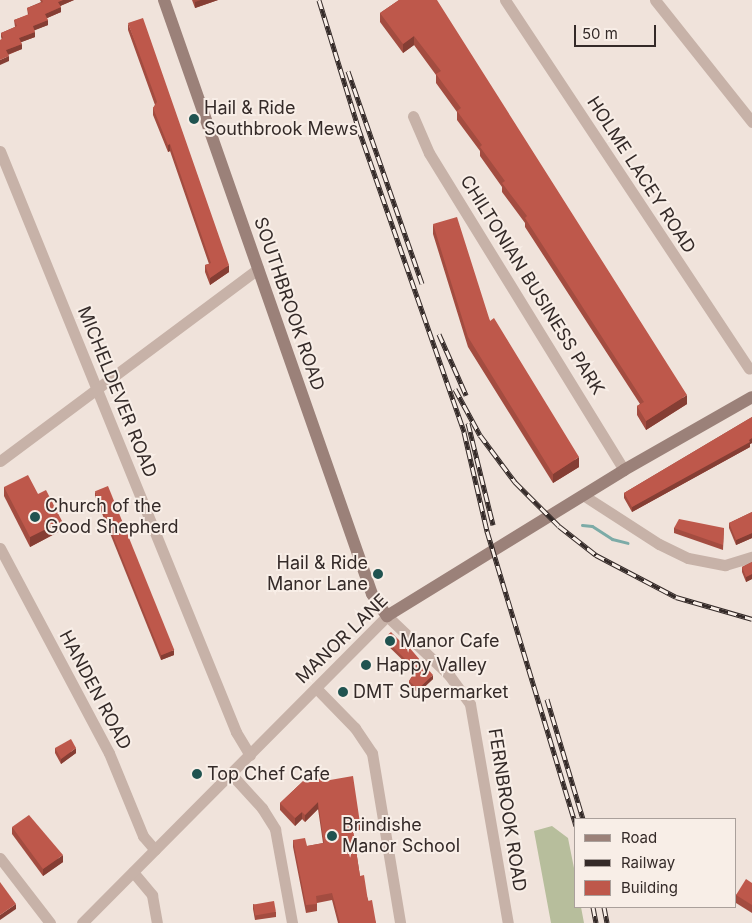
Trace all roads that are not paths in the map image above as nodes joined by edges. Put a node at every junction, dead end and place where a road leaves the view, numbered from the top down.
1 (164, 0) edge
2 (505, 0) edge
3 (655, 0) edge
4 (413, 116) dead end
5 (752, 122) edge
6 (0, 151) edge
7 (258, 269) junction
8 (749, 369) dead end
9 (97, 389) junction
10 (752, 397) edge
11 (0, 461) edge
12 (624, 470) junction
13 (583, 495) junction
14 (0, 548) edge
15 (752, 557) edge
16 (388, 616) junction
17 (316, 688) junction
18 (250, 755) junction
19 (231, 774) junction
20 (155, 850) junction
21 (0, 858) edge
22 (133, 872) junction
23 (50, 923) edge
24 (82, 923) edge
25 (157, 923) edge
26 (292, 923) edge
27 (400, 923) edge
28 (508, 923) edge

1 - 7 street, SOUTHBROOK ROAD
2 - 8 street, HOLME LACEY ROAD
3 - 5 street
4 - 12 street, CHILTONIAN BUSINESS PARK
6 - 9 street, MICHELDEVER ROAD
7 - 9 street
7 - 16 street, SOUTHBROOK ROAD
9 - 11 street
9 - 18 street, MICHELDEVER ROAD
10 - 12 street, MANOR LANE
12 - 13 street, MANOR LANE
13 - 15 street
13 - 16 street, MANOR LANE
14 - 20 street, HANDEN ROAD
16 - 17 street, MANOR LANE
16 - 28 street, FERNBROOK ROAD
17 - 18 street, MANOR LANE
17 - 27 street
18 - 19 street, MANOR LANE
19 - 20 street, MANOR LANE
19 - 26 street
20 - 22 street, MANOR LANE
21 - 23 street
22 - 24 street, MANOR LANE
22 - 25 street

